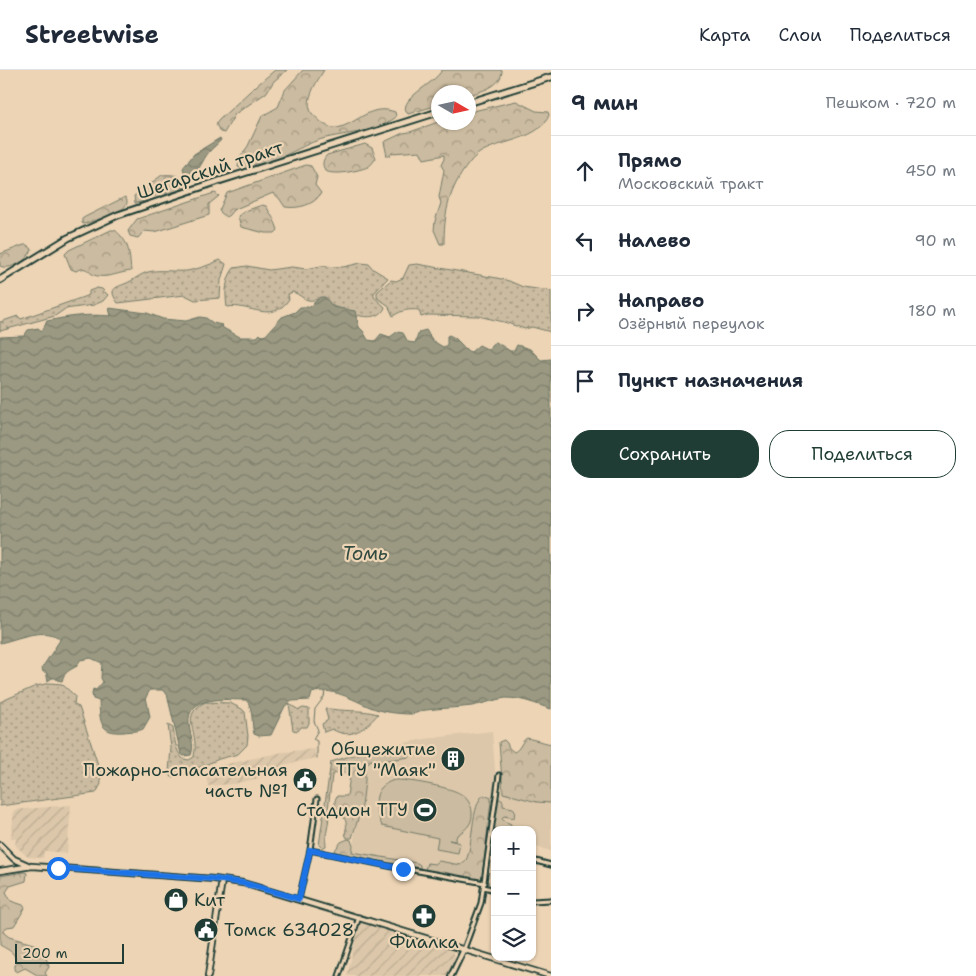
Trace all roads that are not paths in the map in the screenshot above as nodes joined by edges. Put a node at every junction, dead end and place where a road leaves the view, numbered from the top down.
1 (551, 77) edge
2 (476, 100) edge
3 (431, 114) edge
4 (0, 280) edge
5 (499, 774) dead end
6 (317, 799) dead end
7 (0, 845) edge
8 (490, 848) joint
9 (310, 850) junction
10 (536, 861) edge
11 (551, 865) edge
12 (32, 866) junction
13 (0, 871) edge
14 (222, 880) junction
15 (484, 885) junction
16 (491, 888) edge
17 (299, 899) junction
18 (551, 900) edge
19 (536, 901) edge
20 (359, 917) junction
21 (464, 949) junction
22 (208, 976) edge
23 (339, 976) edge
24 (452, 976) edge
25 (551, 976) edge

1 - 2 main road
3 - 4 main road, Шегарский тракт
5 - 8 street
6 - 9 street
7 - 12 main road
8 - 15 street
9 - 15 street
9 - 17 street
10 - 11 street
12 - 13 main road
12 - 14 main road
14 - 17 main road
14 - 22 main road
15 - 16 street
15 - 21 street
17 - 20 main road
18 - 19 street
20 - 21 main road
20 - 23 street
21 - 24 street
21 - 25 main road

